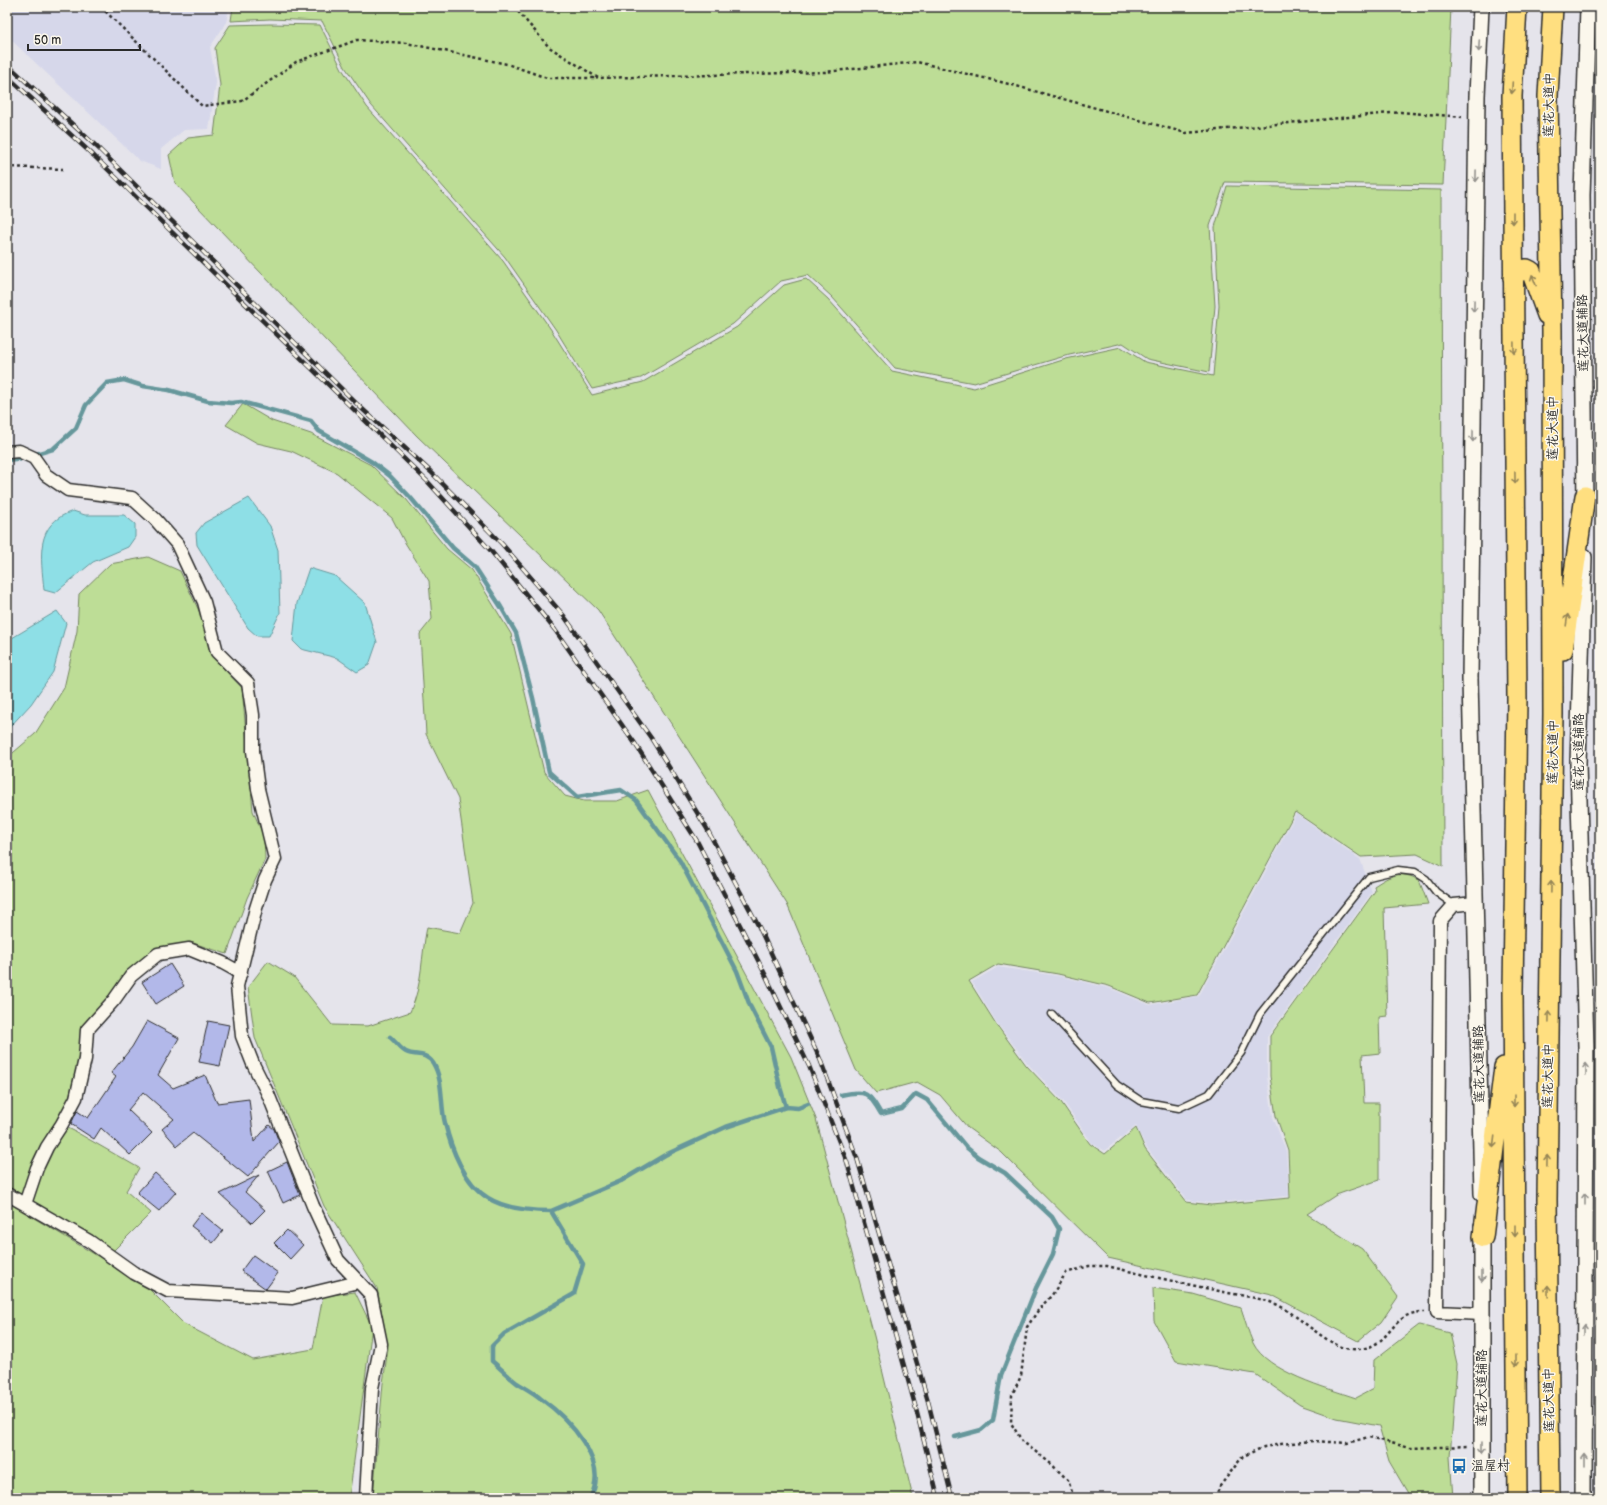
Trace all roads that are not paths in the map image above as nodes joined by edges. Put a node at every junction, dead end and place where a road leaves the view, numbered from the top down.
1 (1481, 7) edge
2 (1517, 7) edge
3 (1553, 7) edge
4 (1588, 7) edge
5 (1513, 278) junction
6 (1552, 330) junction
7 (7, 452) edge
8 (1585, 496) junction
9 (1553, 714) junction
10 (1475, 903) junction
11 (1454, 905) junction
12 (241, 973) junction
13 (1513, 992) junction
14 (1052, 1014) dead end
15 (7, 1194) edge
16 (25, 1204) junction
17 (1483, 1237) junction
18 (358, 1282) junction
19 (1482, 1314) junction
20 (366, 1498) edge
21 (1482, 1498) edge
22 (1517, 1498) edge
23 (1550, 1498) edge
24 (1584, 1498) edge

1 -> 10 street, 莲花大道辅路
2 -> 5 main road
3 - 6 main road, 莲花大道中
4 - 8 street, 莲花大道辅路
6 -> 5 main road
5 -> 13 main road
6 - 9 main road, 莲花大道中
7 - 12 street
9 -> 8 main road
24 -> 8 street, 莲花大道辅路
23 -> 9 main road, 莲花大道中
10 - 11 street
10 - 17 street, 莲花大道辅路
11 - 14 lane
11 - 19 street
12 - 16 street
12 - 18 street
13 -> 17 main road
13 -> 22 main road
15 - 16 street
16 - 18 street
17 -> 19 street, 莲花大道辅路
18 - 20 street
19 -> 21 street, 莲花大道辅路

